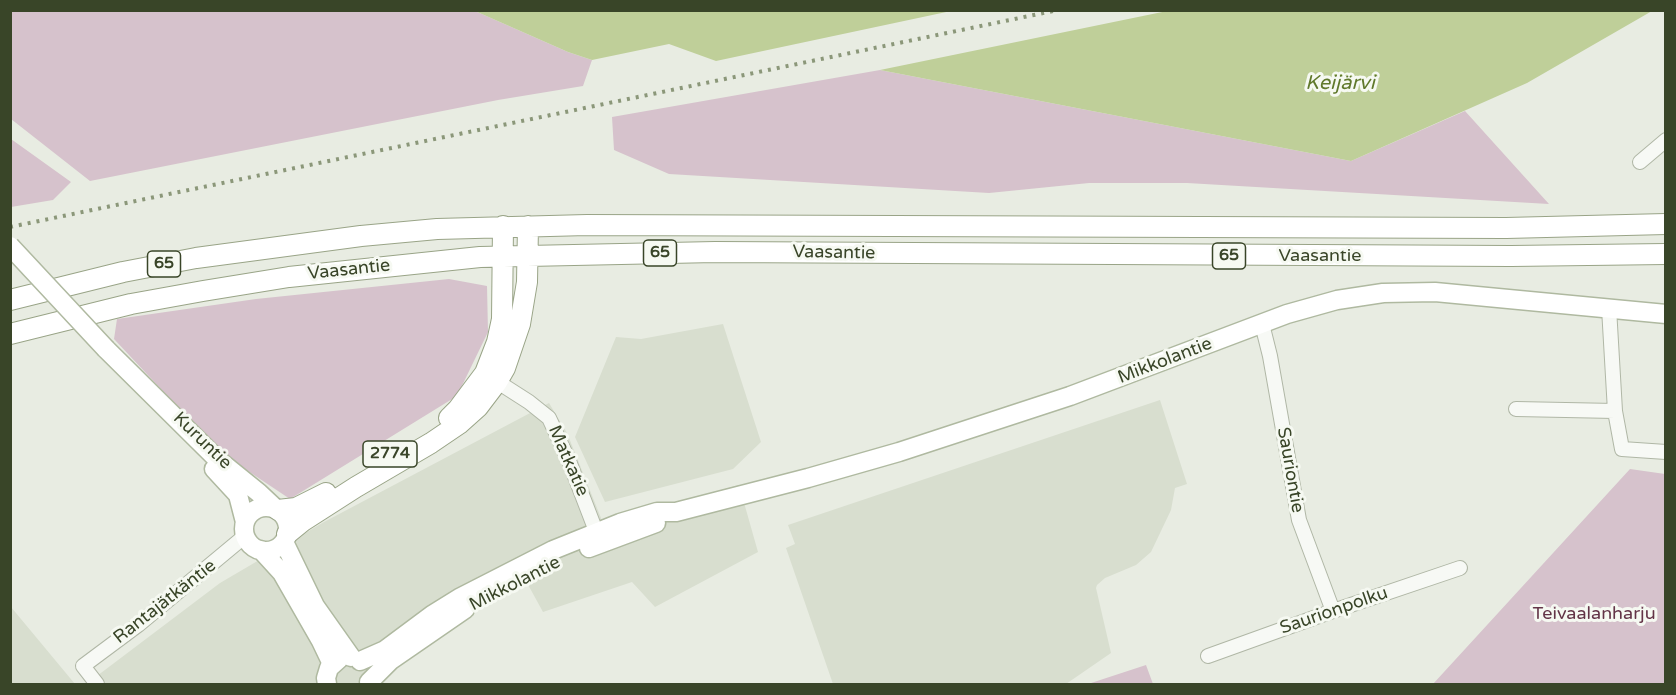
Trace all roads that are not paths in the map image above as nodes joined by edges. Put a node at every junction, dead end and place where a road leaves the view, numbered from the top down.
1 (1665, 140) edge
2 (1640, 162) dead end
3 (1665, 224) edge
4 (503, 226) junction
5 (528, 226) junction
6 (10, 246) edge
7 (1665, 254) edge
8 (528, 255) junction
9 (503, 256) junction
10 (10, 300) edge
11 (1609, 309) junction
12 (1665, 314) edge
13 (1262, 324) junction
14 (10, 334) edge
15 (129, 374) junction
16 (491, 378) junction
17 (1516, 409) dead end
18 (1615, 411) junction
19 (1665, 452) edge
20 (277, 509) junction
21 (245, 529) junction
22 (286, 538) junction
23 (599, 538) junction
24 (261, 550) junction
25 (1460, 568) dead end
26 (1333, 611) junction
27 (1208, 656) dead end
28 (356, 659) junction
29 (326, 678) edge
30 (369, 683) edge
31 (97, 684) edge

1 - 2 street
3 - 5 highway, Vaasantie / 65
4 - 5 highway, Vaasantie / 65
4 - 9 highway, 2774
4 - 10 highway, Vaasantie / 65
5 - 8 highway, 2774
6 - 15 main road, Kuruntie, bridge
7 - 8 highway, Vaasantie / 65
8 - 9 highway, Vaasantie / 65
8 - 16 highway, 2774
9 - 14 highway, Vaasantie / 65
9 - 16 highway, 2774
11 - 12 main road, Mikkolantie
11 - 13 main road, Mikkolantie
11 - 18 street
13 - 23 main road, Mikkolantie
13 - 26 street, Sauriontie
15 - 20 main road, Kuruntie
15 - 21 main road, Kuruntie
16 - 20 highway, 2774
16 - 22 highway, 2774
16 - 23 street, Matkatie
17 - 18 street
18 - 19 street
20 - 21 main road
20 - 22 main road
21 - 24 main road
21 - 31 street, Rantajätkäntie
22 - 24 main road
22 - 28 main road
23 - 28 main road, Mikkolantie
23 - 30 main road, Mikkolantie
24 - 29 main road
25 - 26 street, Saurionpolku
26 - 27 street, Saurionpolku
28 - 29 main road, Mikkolantie
28 - 30 main road

